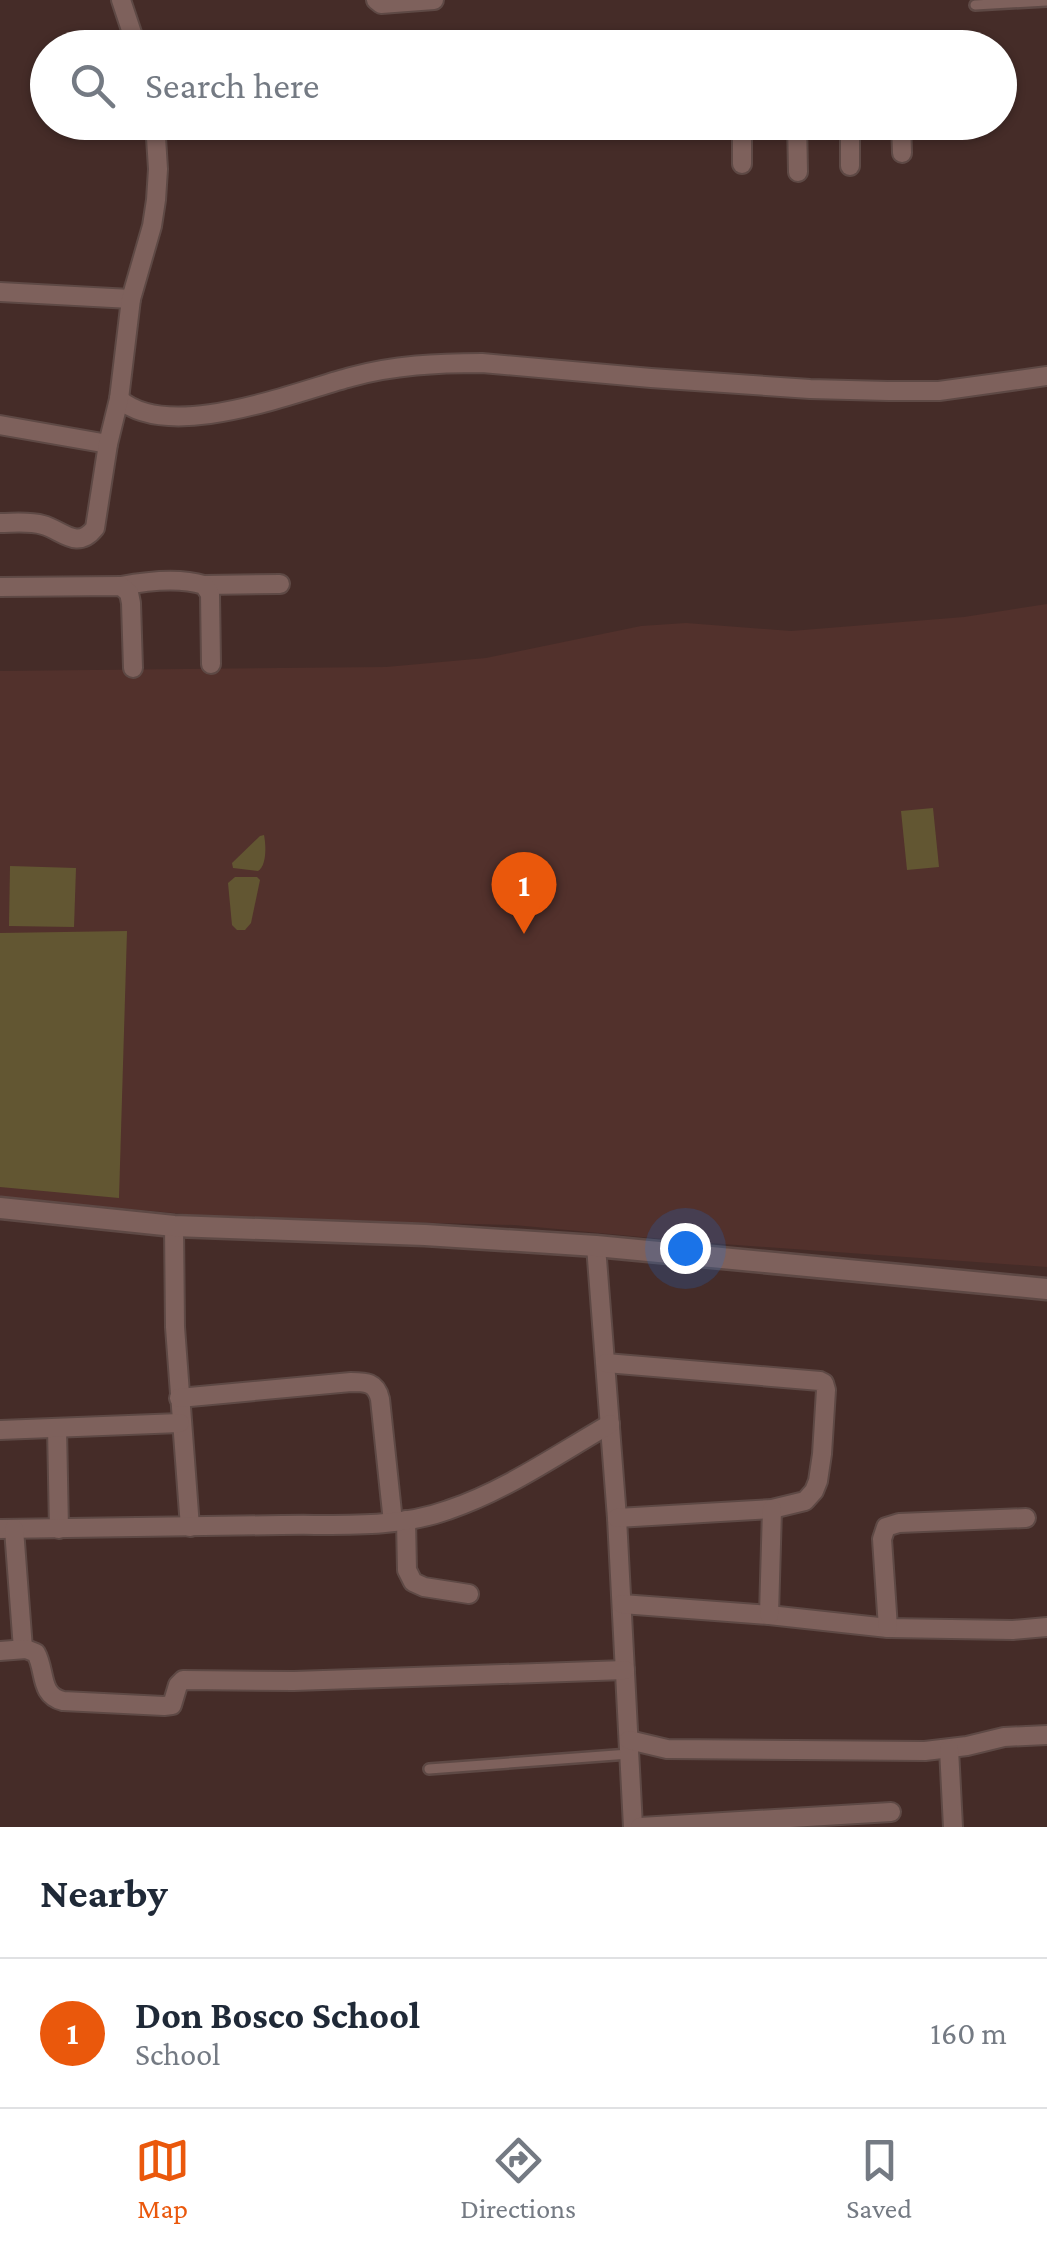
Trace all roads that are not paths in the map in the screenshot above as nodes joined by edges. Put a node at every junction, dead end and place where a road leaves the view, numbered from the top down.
1 (120, 0) edge
2 (376, 0) edge
3 (434, 0) edge
4 (1047, 2) edge
5 (975, 6) dead end
6 (131, 30) edge
7 (156, 140) edge
8 (742, 140) edge
9 (797, 140) edge
10 (850, 140) edge
11 (902, 140) edge
12 (902, 153) dead end
13 (742, 164) dead end
14 (850, 166) dead end
15 (798, 172) dead end
16 (0, 292) edge
17 (131, 299) junction
18 (1047, 376) edge
19 (119, 399) junction
20 (0, 425) edge
21 (108, 444) junction
22 (0, 523) edge
23 (204, 584) junction
24 (280, 584) dead end
25 (121, 586) junction
26 (0, 587) edge
27 (211, 664) dead end
28 (134, 668) dead end
29 (0, 1208) edge
30 (174, 1226) junction
31 (596, 1246) junction
32 (1047, 1289) edge
33 (606, 1363) junction
34 (179, 1398) junction
35 (180, 1423) junction
36 (610, 1424) junction
37 (56, 1428) junction
38 (0, 1430) edge
39 (772, 1509) junction
40 (617, 1518) junction
41 (1026, 1518) dead end
42 (399, 1521) junction
43 (190, 1527) junction
44 (7, 1529) edge
45 (59, 1529) junction
46 (470, 1594) dead end
47 (622, 1604) junction
48 (770, 1615) junction
49 (1047, 1627) edge
50 (888, 1628) junction
51 (23, 1649) junction
52 (0, 1651) edge
53 (545, 1662) dead end
54 (625, 1666) junction
55 (1047, 1735) edge
56 (629, 1747) junction
57 (949, 1749) junction
58 (428, 1768) dead end
59 (891, 1812) dead end
60 (637, 1827) edge
61 (953, 1827) edge

1 - 6 street
2 - 3 street
4 - 5 lane
7 - 17 street
8 - 13 street
9 - 15 street
10 - 14 street
11 - 12 street
16 - 17 street
17 - 19 street
18 - 19 street
19 - 21 street
20 - 21 street
21 - 22 street
23 - 24 street
23 - 25 street
23 - 27 street
25 - 26 street
25 - 28 street
29 - 30 street
30 - 31 street
30 - 34 street
31 - 32 street
31 - 33 street
33 - 36 street
33 - 39 street
34 - 35 street
34 - 42 street
35 - 37 street
35 - 43 street
36 - 40 street
36 - 42 street
37 - 38 street
37 - 45 street
39 - 40 street
39 - 48 street
40 - 47 street
41 - 50 street
42 - 43 street
42 - 46 street
43 - 45 street
44 - 45 street
44 - 51 street
47 - 48 street
47 - 54 street
48 - 50 street
49 - 50 street
51 - 52 street
51 - 54 street
53 - 54 street
54 - 56 street
55 - 57 street
56 - 57 street
56 - 58 lane
56 - 60 street
57 - 61 street
59 - 60 street

